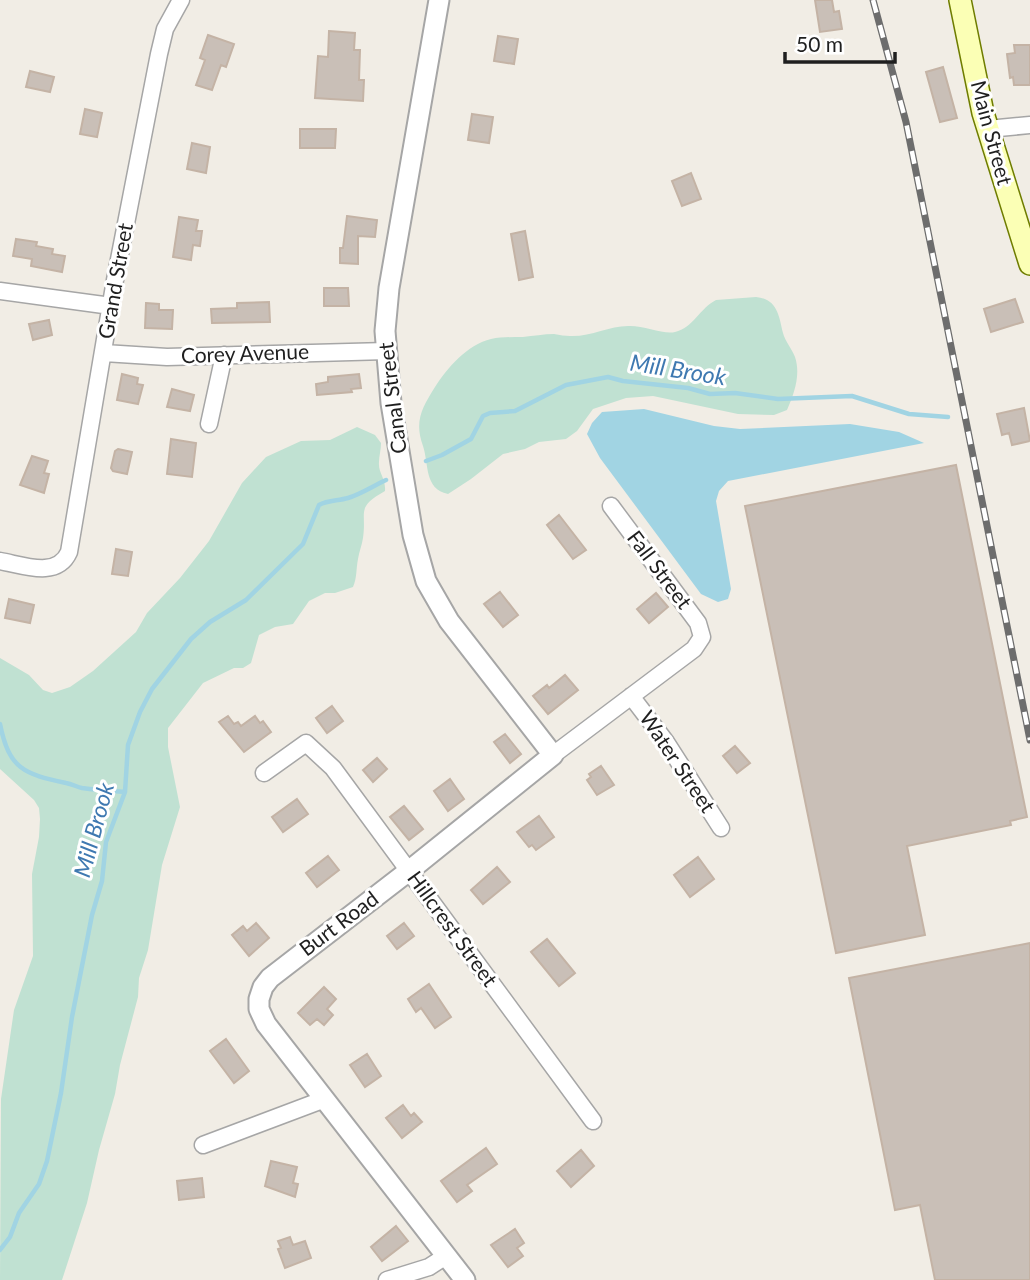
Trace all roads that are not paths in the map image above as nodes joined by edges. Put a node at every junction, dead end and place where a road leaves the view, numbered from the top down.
1 (181, 0) edge
2 (439, 0) edge
3 (960, 0) edge
4 (1030, 125) edge
5 (988, 129) junction
6 (1030, 264) edge
7 (0, 291) edge
8 (111, 306) junction
9 (387, 351) junction
10 (104, 353) junction
11 (224, 355) junction
12 (209, 424) dead end
13 (611, 506) dead end
14 (0, 561) edge
15 (702, 638) joint
16 (631, 696) junction
17 (553, 755) junction
18 (264, 773) dead end
19 (721, 828) dead end
20 (410, 870) junction
21 (325, 1099) junction
22 (593, 1121) dead end
23 (203, 1145) dead end
24 (446, 1256) junction
25 (387, 1280) edge
26 (465, 1280) edge

1 - 8 street, Grand Street
2 - 9 street, Canal Street
3 - 5 main road, Main Street
4 - 5 street
5 - 6 main road, Main Street
7 - 8 street
8 - 10 street, Grand Street
9 - 11 street, Corey Avenue
9 - 17 street, Canal Street
10 - 11 street, Corey Avenue
10 - 14 street, Grand Street
11 - 12 street
13 - 15 street, Fall Street
15 - 16 street, Burt Road
16 - 17 street, Burt Road
16 - 19 street, Water Street
17 - 20 street, Burt Road
18 - 20 street, Hillcrest Street
20 - 21 street, Burt Road
20 - 22 street, Hillcrest Street
21 - 23 street
21 - 24 street, Burt Road
24 - 25 street
24 - 26 street, Burt Road

